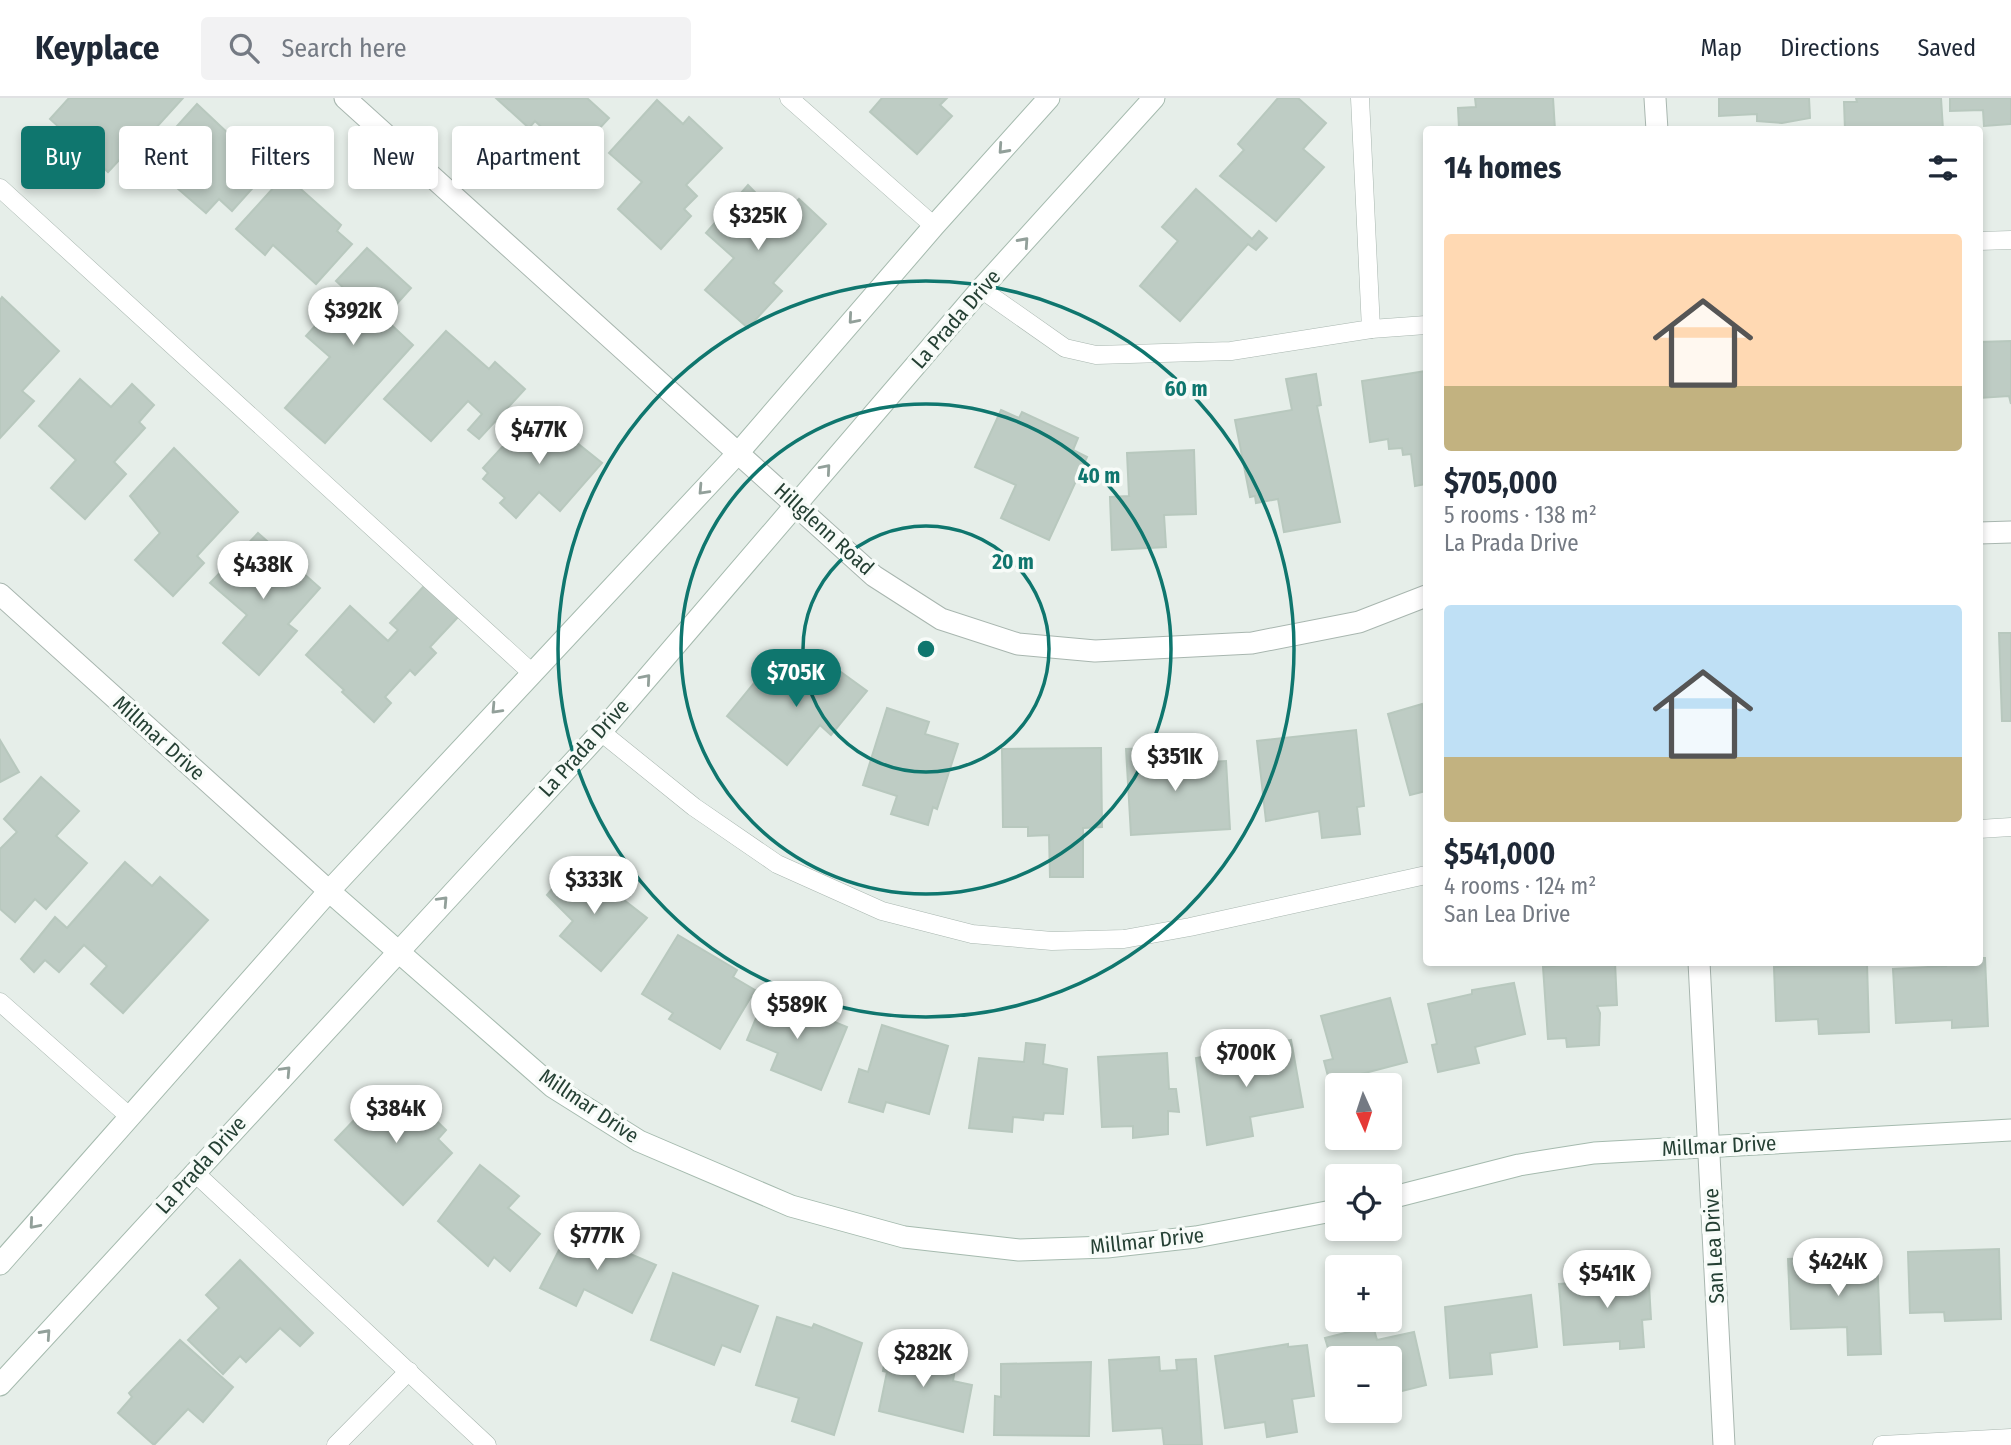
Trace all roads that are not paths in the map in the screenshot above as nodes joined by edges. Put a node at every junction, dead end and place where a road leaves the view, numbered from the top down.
1 (345, 98) edge
2 (789, 98) edge
3 (1049, 98) edge
4 (1154, 98) edge
5 (1360, 98) edge
6 (1655, 98) edge
7 (1657, 126) edge
8 (0, 188) edge
9 (934, 226) junction
10 (2011, 240) edge
11 (1983, 242) edge
12 (981, 289) junction
13 (1423, 325) edge
14 (1371, 329) junction
15 (739, 452) junction
16 (796, 505) junction
17 (2011, 532) edge
18 (1983, 533) edge
19 (0, 594) edge
20 (1423, 598) edge
21 (531, 672) junction
22 (601, 732) junction
23 (2011, 827) edge
24 (1983, 829) edge
25 (1423, 876) edge
26 (329, 891) junction
27 (397, 951) junction
28 (1699, 966) edge
29 (0, 1002) edge
30 (130, 1117) junction
31 (2011, 1130) edge
32 (1709, 1146) junction
33 (194, 1172) junction
34 (1402, 1195) edge
35 (1325, 1212) edge
36 (0, 1264) edge
37 (409, 1371) junction
38 (0, 1385) edge
39 (2011, 1438) edge
40 (336, 1445) edge
41 (487, 1445) edge
42 (1724, 1445) edge
43 (1882, 1445) edge

1 - 15 street, Hillglenn Road
2 - 9 lane
3 -> 9 street
12 -> 4 street, La Prada Drive
5 - 14 lane
6 - 7 street
8 - 21 lane
9 -> 15 street
10 - 11 lane
12 - 14 lane
16 -> 12 street, La Prada Drive
13 - 14 lane
15 - 16 street, Hillglenn Road
15 -> 21 street
16 - 20 street, Hillglenn Road
22 -> 16 street, La Prada Drive
17 - 18 street
19 - 26 street, Millmar Drive
21 -> 26 street
22 - 25 lane
27 -> 22 street, La Prada Drive
23 - 24 lane
26 - 27 street, Millmar Drive
26 - 30 street
33 -> 27 street, La Prada Drive
27 - 35 street, Millmar Drive
28 - 32 street, San Lea Drive
29 - 30 lane
30 -> 36 street
31 - 32 street, Millmar Drive
32 - 34 street, Millmar Drive
32 - 42 street, San Lea Drive
33 - 37 lane
38 -> 33 street, La Prada Drive
37 - 40 lane
37 - 41 lane
39 - 43 lane

